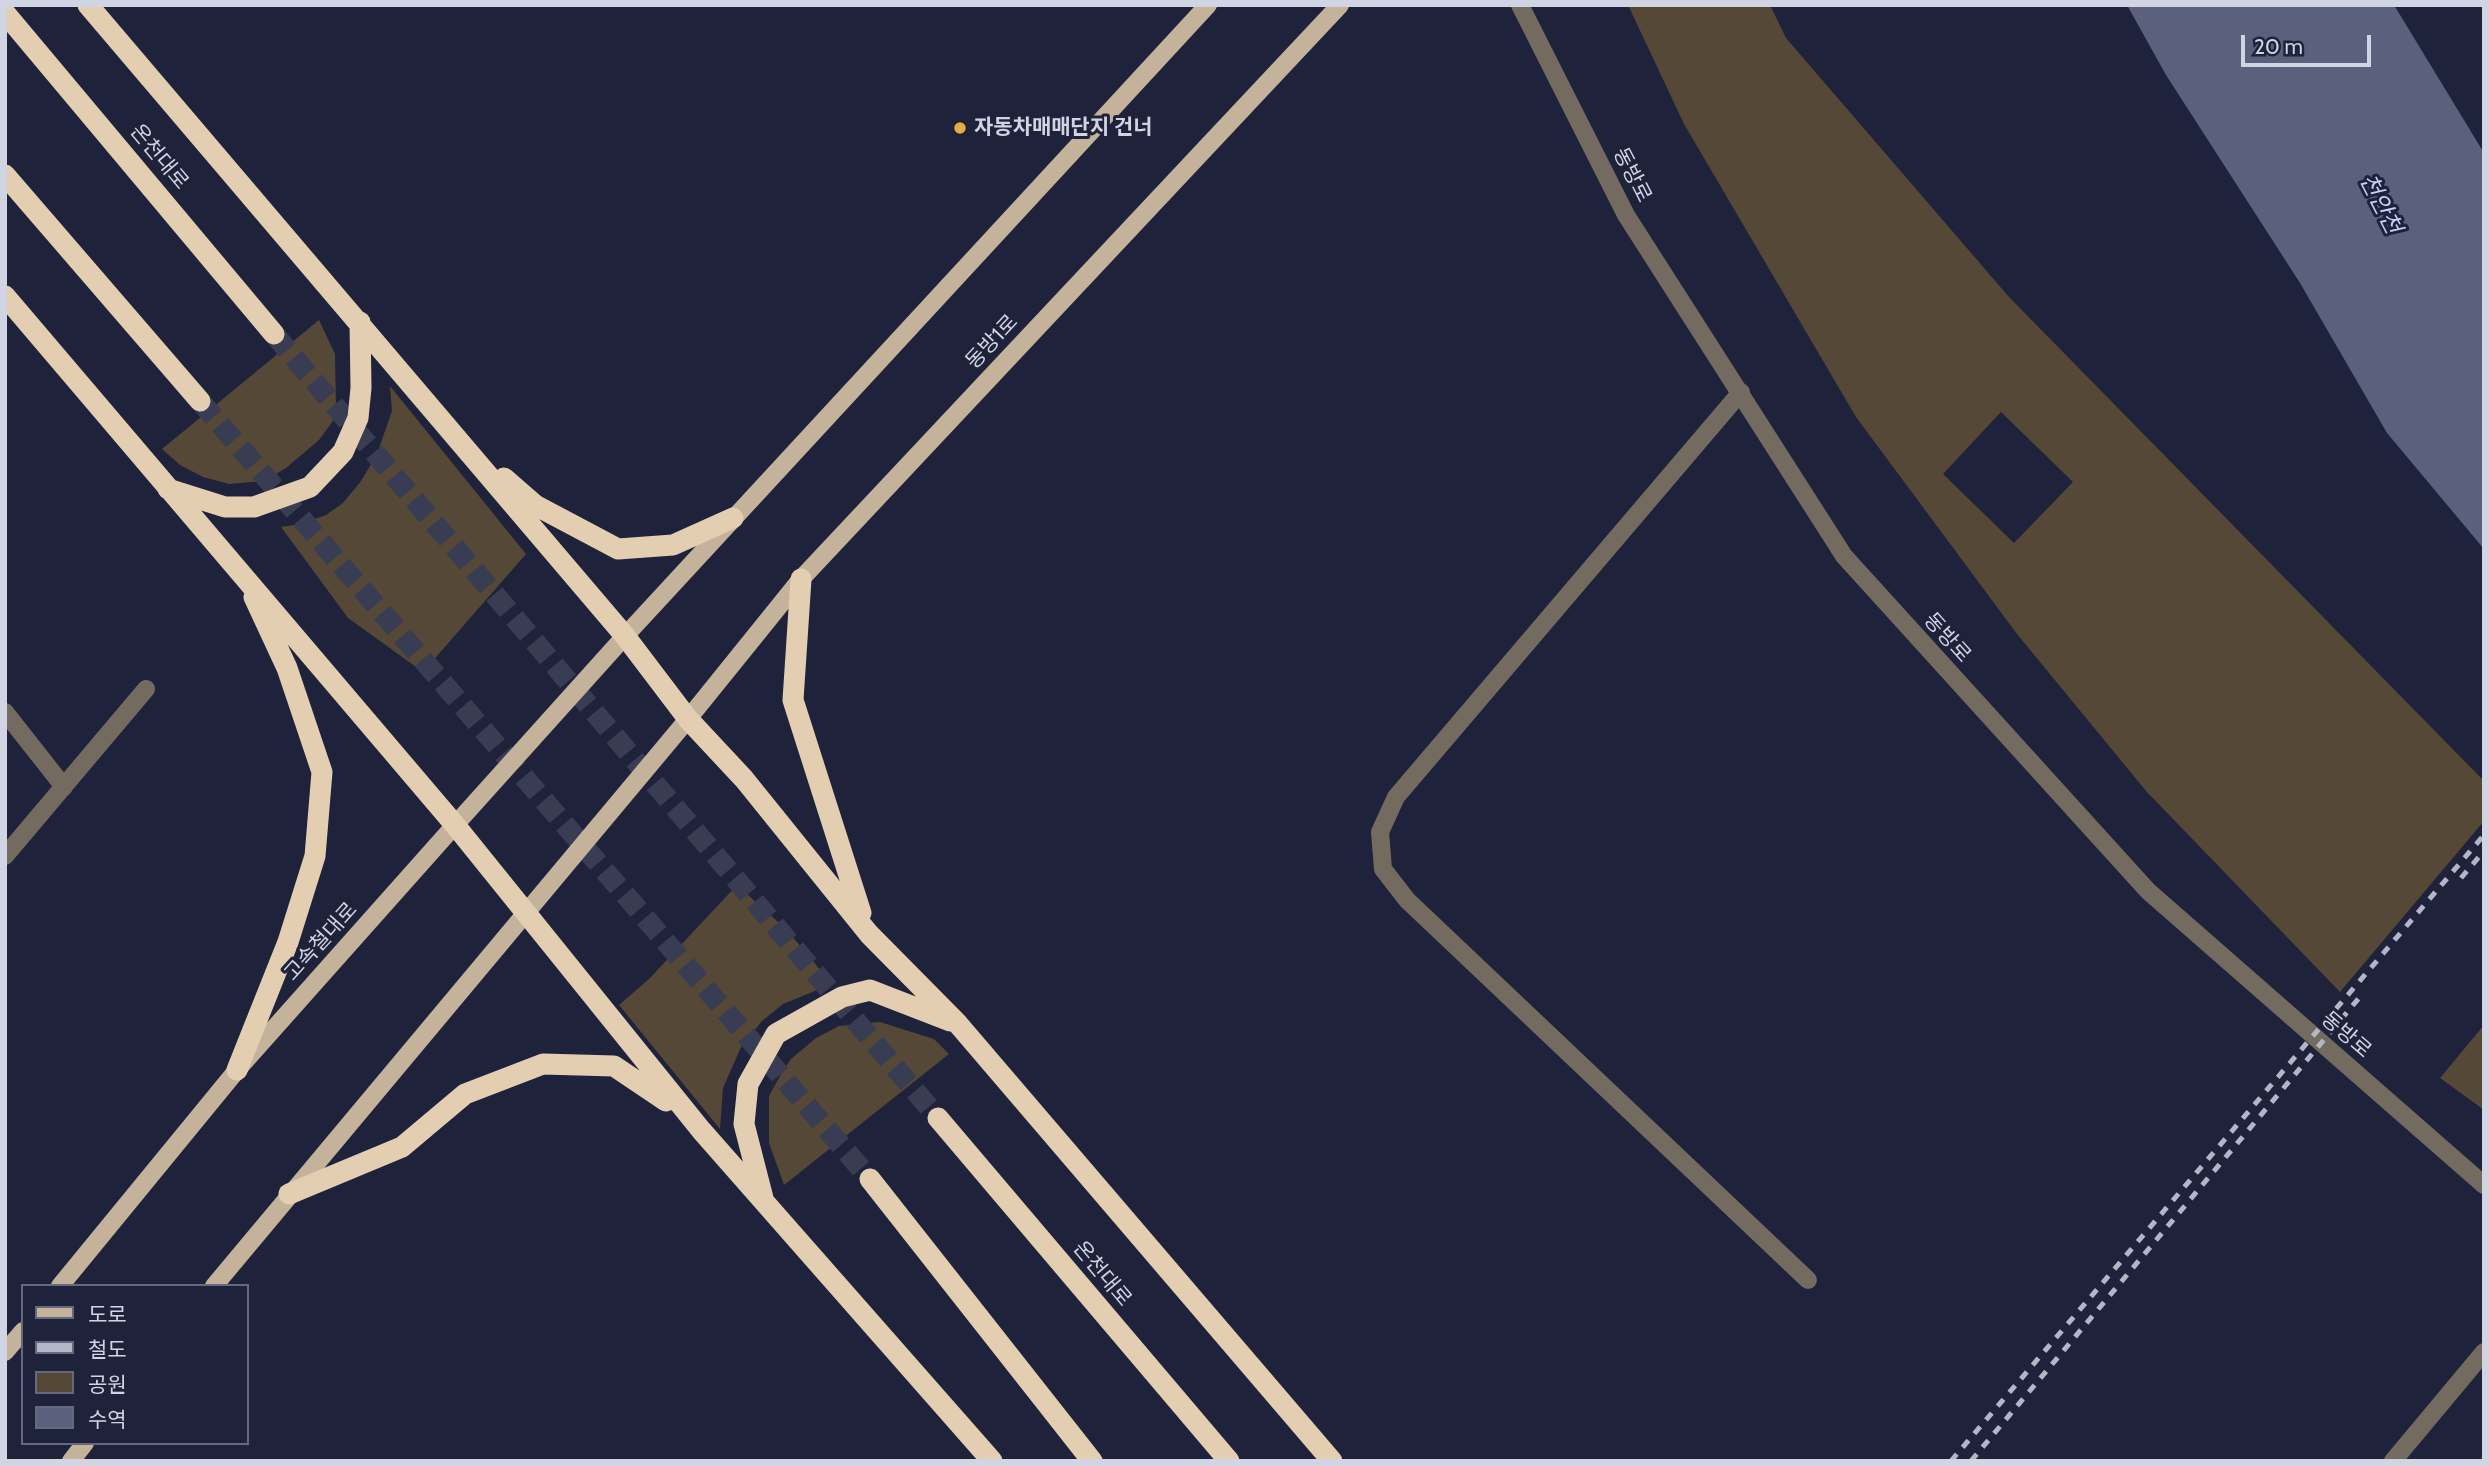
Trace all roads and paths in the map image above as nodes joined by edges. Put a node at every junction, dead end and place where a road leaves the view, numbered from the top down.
1 (88, 5) edge
2 (1208, 5) edge
3 (1340, 5) edge
4 (1520, 5) edge
5 (5, 13) edge
6 (5, 175) edge
7 (5, 296) edge
8 (360, 322) junction
9 (274, 334) tunnel mouth
10 (1741, 392) junction
11 (201, 401) tunnel mouth
12 (446, 426) junction
13 (166, 489) junction
14 (733, 518) junction
15 (243, 572) junction
16 (801, 579) junction
17 (625, 636) junction
18 (146, 689) dead end
19 (5, 712) edge
20 (688, 719) junction
21 (64, 787) junction
22 (455, 825) junction
23 (5, 856) edge
24 (524, 913) junction
25 (869, 934) junction
26 (958, 1024) junction
27 (237, 1070) junction
28 (938, 1118) tunnel mouth
29 (701, 1130) junction
30 (870, 1179) tunnel mouth
31 (2484, 1185) edge
32 (289, 1194) junction
33 (764, 1203) junction
34 (1808, 1280) dead end
35 (62, 1284) edge
36 (216, 1284) edge
37 (21, 1333) edge
38 (5, 1352) edge
39 (2484, 1352) edge
40 (83, 1445) edge
41 (71, 1461) edge
42 (992, 1461) edge
43 (1093, 1461) edge
44 (1229, 1461) edge
45 (1332, 1461) edge
46 (2393, 1461) edge

1 - 8 highway
2 - 14 main road
3 - 16 main road, 동방1로
4 - 10 street, 동방로
5 - 9 highway, 온천대로
6 - 11 highway
7 - 13 highway
8 - 12 highway
8 - 13 highway
10 - 31 street, 동방로
10 - 34 street
12 - 14 highway
12 - 17 highway
13 - 15 highway
14 - 17 main road
15 - 22 highway
15 - 27 highway
16 - 20 main road, 동방1로
16 - 25 highway
17 - 20 highway
17 - 22 main road, 고속철대로
18 - 21 street
19 - 21 street
20 - 24 main road
20 - 25 highway
21 - 23 street
22 - 24 highway
22 - 27 main road, 고속철대로
24 - 29 highway
24 - 32 main road
25 - 26 highway
26 - 33 highway
26 - 45 highway
27 - 35 main road, 고속철대로
28 - 44 highway, 온천대로
29 - 32 highway
29 - 33 highway
30 - 43 highway
32 - 36 main road
33 - 42 highway
37 - 38 main road
39 - 46 street
40 - 41 main road

